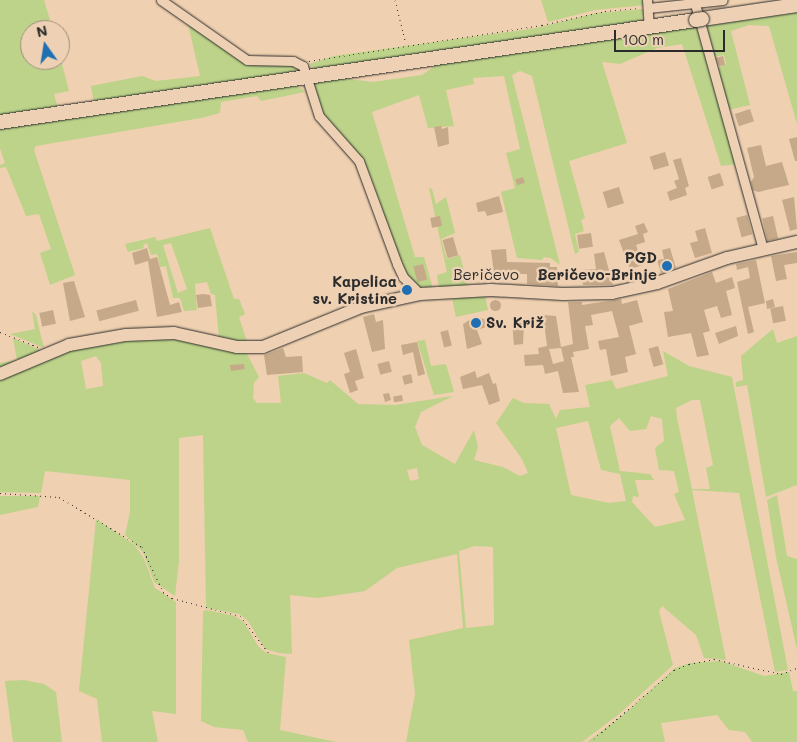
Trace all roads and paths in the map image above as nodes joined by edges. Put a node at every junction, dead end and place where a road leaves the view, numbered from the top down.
1 (161, 0) edge
2 (395, 0) edge
3 (723, 0) edge
4 (647, 4) edge
5 (695, 4) junction
6 (797, 5) edge
7 (649, 28) junction
8 (406, 45) junction
9 (305, 72) junction
10 (0, 122) edge
11 (797, 242) edge
12 (763, 250) junction
13 (420, 294) junction
14 (0, 332) edge
15 (47, 352) junction
16 (0, 374) edge
17 (0, 492) edge
18 (268, 652) dead end
19 (797, 668) edge
20 (590, 742) edge

1 - 9 street
2 - 8 path
3 - 5 street
4 - 5 street
4 - 7 street
4 - 8 path
5 - 12 street
6 - 7 main road
7 - 9 main road
8 - 9 path
9 - 10 main road
9 - 13 street
11 - 12 street, Beričevo
12 - 13 street, Beričevo
13 - 15 street, Beričevo
14 - 15 path
15 - 16 street, Beričevo
17 - 18 path
19 - 20 path

